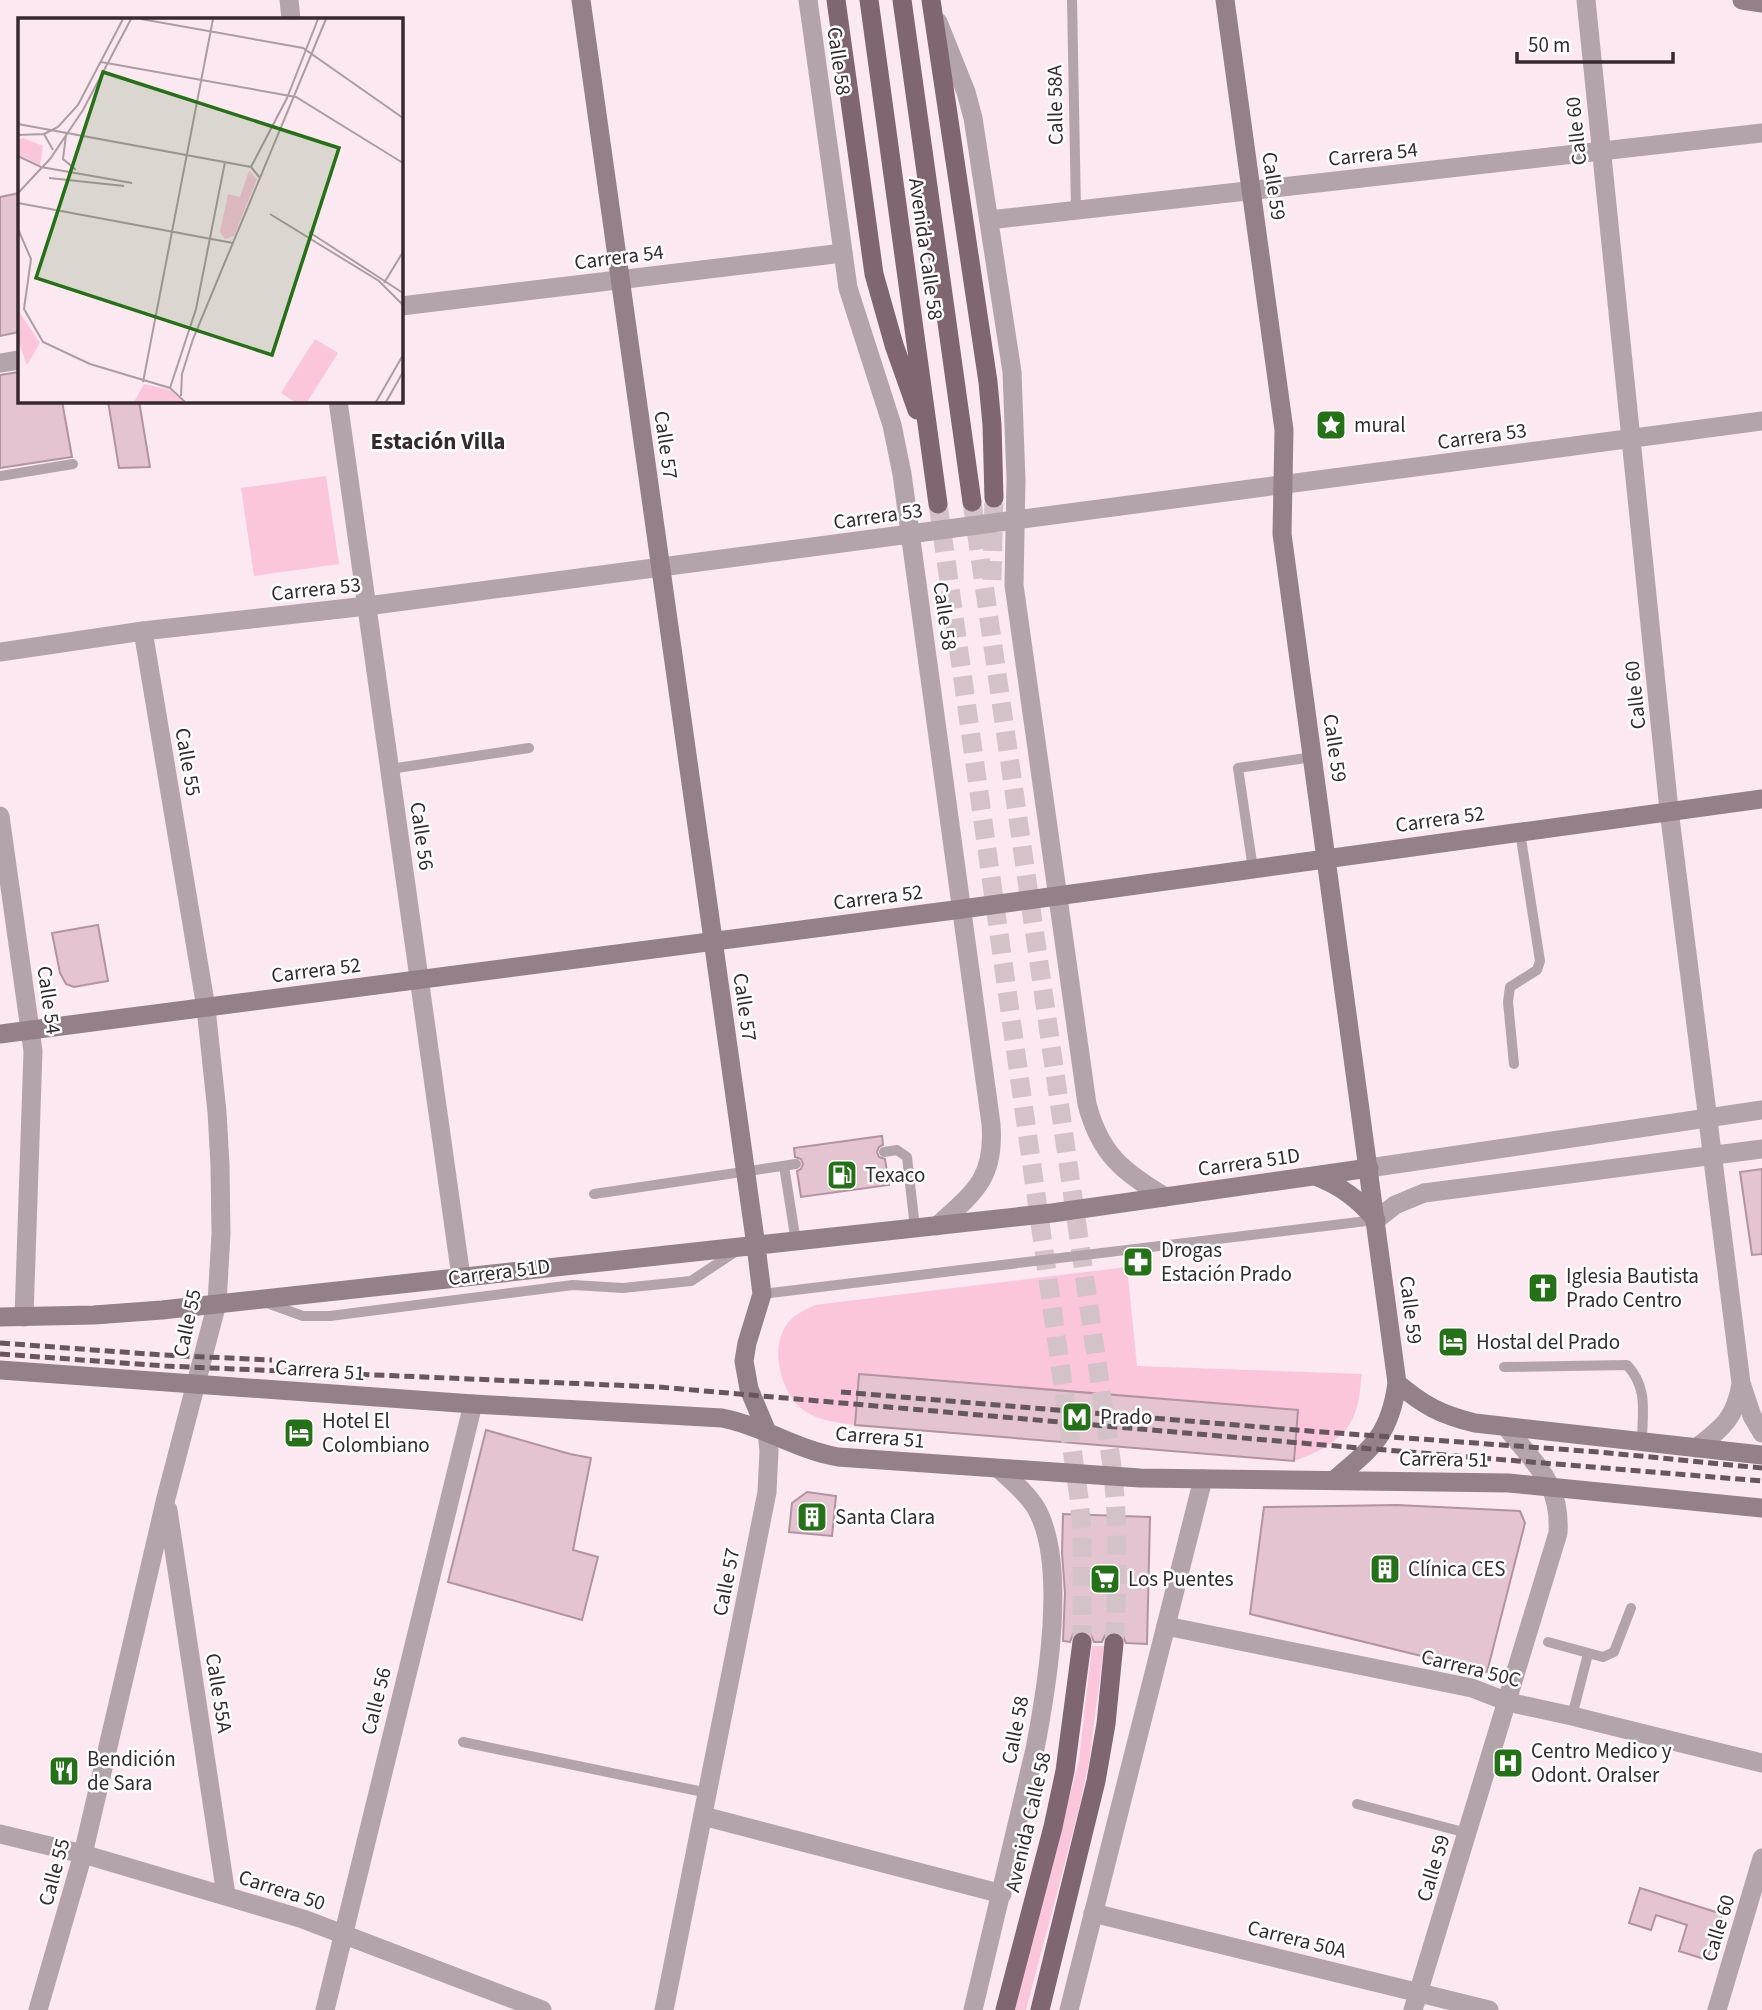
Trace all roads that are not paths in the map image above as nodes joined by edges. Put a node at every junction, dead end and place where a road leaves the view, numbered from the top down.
1 (289, 0) edge
2 (581, 0) edge
3 (808, 0) edge
4 (836, 0) edge
5 (869, 0) edge
6 (902, 0) edge
7 (931, 0) edge
8 (1072, 0) edge
9 (1225, 0) edge
10 (1586, 0) edge
11 (1742, 0) edge
12 (1762, 3) edge
13 (291, 18) edge
14 (1762, 133) edge
15 (1601, 151) junction
16 (1251, 190) junction
17 (1076, 210) junction
18 (989, 220) junction
19 (843, 253) junction
20 (620, 280) junction
21 (402, 306) edge
22 (18, 360) edge
23 (0, 363) edge
24 (338, 402) edge
25 (1762, 421) edge
26 (1631, 439) junction
27 (930, 446) junction
28 (73, 464) dead end
29 (0, 476) edge
30 (1283, 485) junction
31 (994, 498) tunnel mouth
32 (972, 502) tunnel mouth
33 (938, 504) tunnel mouth
34 (1016, 520) junction
35 (911, 534) junction
36 (660, 568) junction
37 (366, 606) junction
38 (143, 631) junction
39 (0, 652) edge
40 (529, 748) dead end
41 (1313, 757) junction
42 (390, 769) junction
43 (1762, 799) edge
44 (1670, 810) junction
45 (0, 816) edge
46 (1520, 831) junction
47 (1327, 858) junction
48 (1253, 869) junction
49 (1058, 896) junction
50 (962, 909) junction
51 (713, 942) junction
52 (419, 980) junction
53 (206, 1008) junction
54 (30, 1030) junction
55 (0, 1034) edge
56 (1514, 1064) dead end
57 (1762, 1110) edge
58 (1708, 1118) junction
59 (1762, 1149) edge
60 (884, 1152) dead end
61 (1713, 1156) junction
62 (796, 1164) dead end
63 (784, 1166) junction
64 (1369, 1168) junction
65 (746, 1171) junction
66 (1315, 1176) junction
67 (594, 1194) dead end
68 (1166, 1197) junction
69 (1376, 1220) junction
70 (937, 1226) junction
71 (915, 1228) junction
72 (796, 1242) junction
73 (749, 1247) junction
74 (461, 1278) junction
75 (762, 1294) junction
76 (255, 1299) junction
77 (217, 1303) junction
78 (0, 1317) edge
79 (24, 1317) junction
80 (1504, 1367) dead end
81 (0, 1370) edge
82 (1397, 1383) junction
83 (1741, 1383) junction
84 (196, 1385) junction
85 (473, 1404) junction
86 (1507, 1428) junction
87 (767, 1432) junction
88 (1762, 1433) edge
89 (1642, 1442) junction
90 (1696, 1448) junction
91 (1762, 1455) edge
92 (999, 1469) junction
93 (1203, 1479) junction
94 (1334, 1480) junction
95 (1552, 1486) junction
96 (166, 1498) junction
97 (1762, 1508) edge
98 (1631, 1608) dead end
99 (1166, 1626) junction
100 (1082, 1642) tunnel mouth
101 (1548, 1642) dead end
102 (1114, 1643) tunnel mouth
103 (1588, 1654) junction
104 (1508, 1702) junction
105 (1573, 1716) junction
106 (463, 1742) dead end
107 (1762, 1763) edge
108 (708, 1793) junction
109 (1357, 1804) dead end
110 (703, 1816) junction
111 (0, 1834) edge
112 (1468, 1834) junction
113 (83, 1854) junction
114 (1762, 1858) edge
115 (1002, 1894) junction
116 (226, 1895) junction
117 (1093, 1913) junction
118 (342, 1935) junction
119 (1416, 2001) edge
120 (38, 2010) edge
121 (324, 2010) edge
122 (542, 2010) edge
123 (664, 2010) edge
124 (972, 2010) edge
125 (1004, 2010) edge
126 (1040, 2010) edge
127 (1069, 2010) edge
128 (1489, 2010) edge
129 (1717, 2010) edge

1 - 13 street
2 - 20 main road, Calle 57
3 - 19 street, Calle 58
4 - 27 main road
5 - 27 main road, Avenida Calle 58
6 - 32 main road, Avenida Calle 58
7 - 18 street
7 - 31 main road
8 - 17 lane, Calle 58A
9 - 16 main road, Calle 59
10 - 15 street, Calle 60
11 - 12 main road
14 - 15 street, Carrera 54
15 - 16 street, Carrera 54
15 - 26 street, Calle 60
16 - 17 street, Carrera 54
16 - 30 main road, Calle 59
17 - 18 street, Carrera 54
18 - 34 street
19 - 20 street, Carrera 54
19 - 35 street, Calle 58
20 - 21 street, Carrera 54
20 - 36 main road, Calle 57
22 - 23 street
24 - 37 street, Calle 56
25 - 26 street, Carrera 53
26 - 30 street, Carrera 53
26 - 44 street, Calle 60
27 - 33 main road, Avenida Calle 58
28 - 29 lane
30 - 34 street, Carrera 53
30 - 41 main road, Calle 59
34 - 35 street, Carrera 53
34 - 49 street
35 - 36 street, Carrera 53
35 - 50 street, Calle 58
36 - 37 street, Carrera 53
36 - 51 main road, Calle 57
37 - 38 street, Carrera 53
37 - 42 street, Calle 56
38 - 39 street, Carrera 53
38 - 53 street, Calle 55
40 - 42 lane
41 - 47 main road, Calle 59
41 - 48 lane
42 - 52 street, Calle 56
43 - 44 main road, Carrera 52
44 - 46 main road, Carrera 52
44 - 58 street, Calle 60
45 - 54 street, Calle 54
46 - 47 main road, Carrera 52
46 - 56 lane
47 - 48 main road, Carrera 52
47 - 64 main road, Calle 59
48 - 49 main road, Carrera 52
49 - 50 main road, Carrera 52
49 - 68 street
50 - 51 main road, Carrera 52
50 - 70 street, Calle 58
51 - 52 main road, Carrera 52
51 - 65 main road, Calle 57
52 - 53 main road, Carrera 52
52 - 74 street, Calle 56
53 - 54 main road, Carrera 52
53 - 77 street, Calle 55
54 - 55 main road, Carrera 52
54 - 79 street, Calle 54
57 - 58 street, Carrera 51D
58 - 61 street, Calle 60
58 - 64 street, Carrera 51D
59 - 61 street
60 - 71 lane
61 - 69 street
61 - 83 street, Calle 60
62 - 63 lane
63 - 65 lane
63 - 72 lane
64 - 66 main road, Carrera 51D
64 - 69 main road, Calle 59
65 - 67 lane
65 - 73 main road, Calle 57
66 - 68 main road, Carrera 51D
66 - 69 main road
68 - 70 main road, Carrera 51D
69 - 75 lane
69 - 82 main road, Calle 59
70 - 71 main road, Carrera 51D
71 - 72 main road, Carrera 51D
72 - 73 main road, Carrera 51D
73 - 74 main road, Carrera 51D
73 - 75 main road, Calle 57
73 - 76 lane, Carrera 51D
74 - 76 main road, Carrera 51D
75 - 87 main road, Calle 57
76 - 77 main road, Carrera 51D
77 - 79 main road, Carrera 51D
77 - 84 street, Calle 55
78 - 79 main road, Carrera 51D
80 - 89 lane
81 - 84 main road, Carrera 51
82 - 86 main road, Carrera 51
82 - 94 main road, Calle 59
83 - 88 street, Calle 60
83 - 90 street, Calle 60
84 - 85 main road, Carrera 51
84 - 96 street, Calle 55
85 - 87 main road, Carrera 51
85 - 118 street, Calle 56
86 - 89 main road, Carrera 51
86 - 95 street, Calle 59
87 - 92 main road, Carrera 51
87 - 108 street, Calle 57
89 - 90 main road, Carrera 51
90 - 91 main road, Carrera 51
92 - 93 main road, Carrera 51
92 - 115 street, Calle 58
93 - 94 main road, Carrera 51
93 - 99 street
94 - 95 main road, Carrera 51
95 - 97 main road, Carrera 51
95 - 104 street, Calle 59
96 - 113 street, Calle 55
96 - 116 street, Calle 55A
98 - 103 lane
99 - 104 street, Carrera 50C
99 - 117 street
100 - 125 main road, Avenida Calle 58
101 - 103 lane
102 - 126 main road
103 - 105 lane
104 - 105 street, Carrera 50C
104 - 112 street, Calle 59
105 - 107 street, Carrera 50C
106 - 108 lane
108 - 110 street, Calle 57
109 - 112 lane
110 - 115 street
110 - 123 street, Calle 57
111 - 113 street, Carrera 50
112 - 119 street, Calle 59
113 - 116 street, Carrera 50
113 - 120 street, Calle 55
114 - 129 street, Calle 60
115 - 124 street, Calle 58
116 - 118 street, Carrera 50
117 - 119 street, Carrera 50A
117 - 127 street
118 - 121 street, Calle 56
118 - 122 street, Carrera 50
119 - 128 street, Carrera 50A

